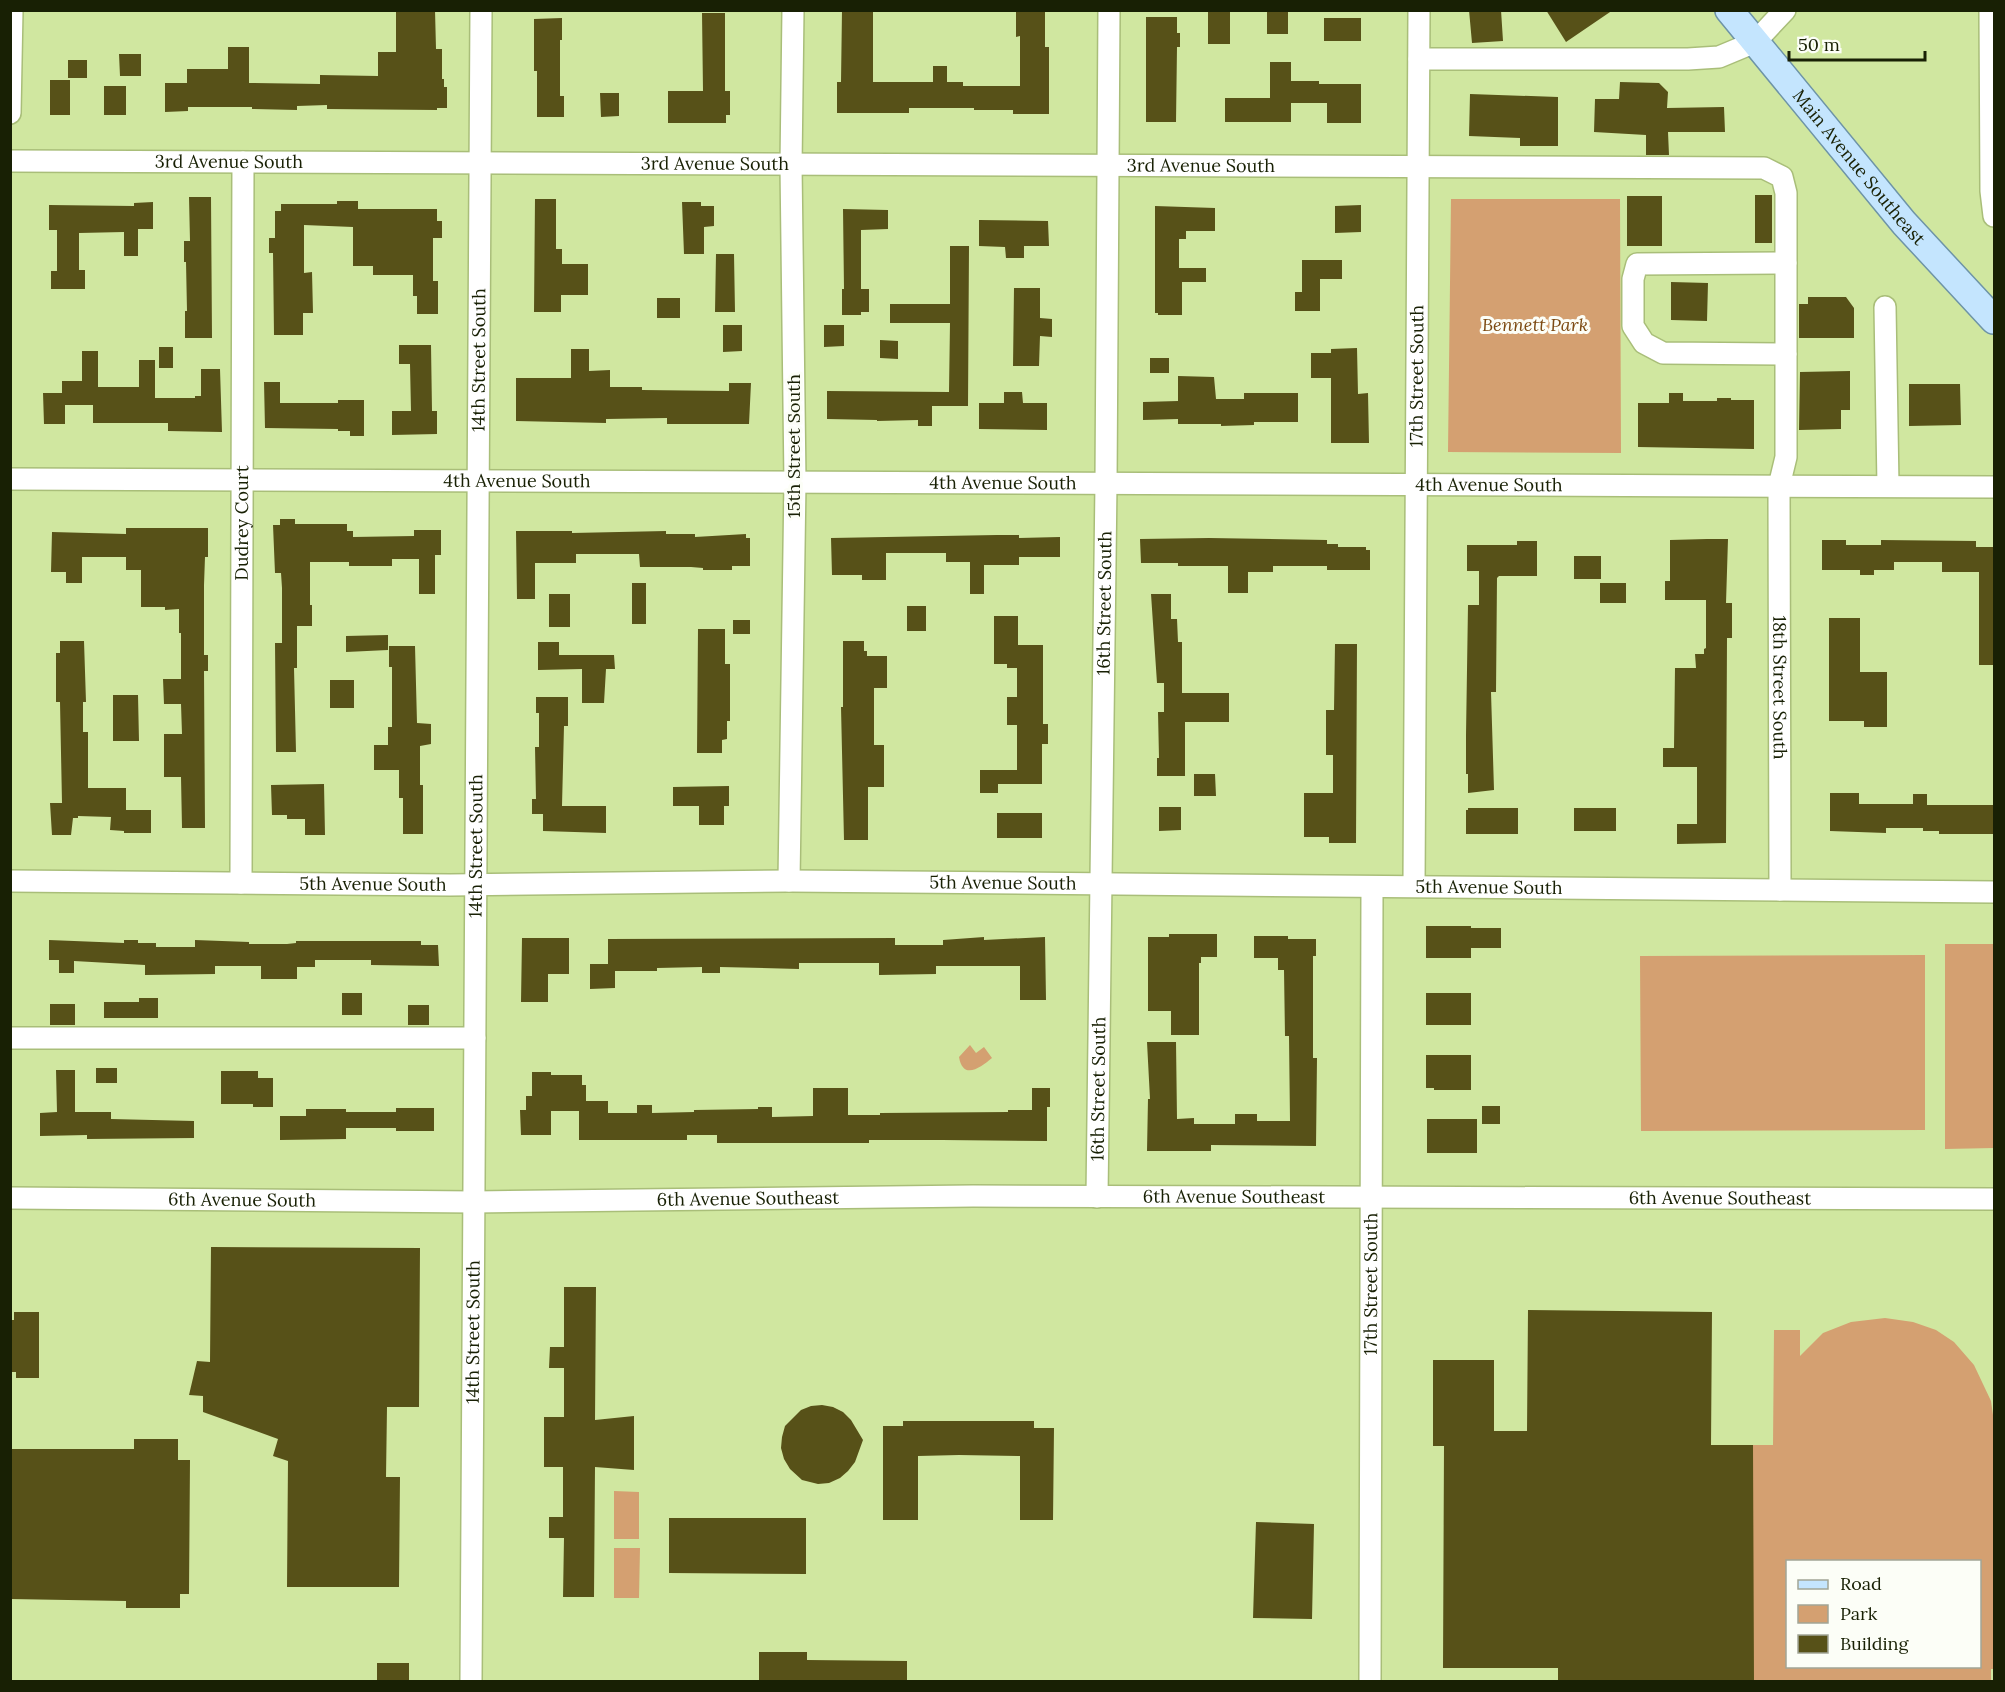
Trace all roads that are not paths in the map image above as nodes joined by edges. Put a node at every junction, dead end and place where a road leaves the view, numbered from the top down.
1 (12, 10) edge
2 (481, 10) edge
3 (793, 10) edge
4 (1109, 10) edge
5 (1419, 10) edge
6 (1729, 10) edge
7 (1785, 10) edge
8 (1990, 10) edge
9 (1755, 42) junction
10 (1419, 60) junction
11 (10, 113) edge
12 (10, 161) edge
13 (243, 162) junction
14 (480, 164) junction
15 (791, 165) junction
16 (1109, 166) junction
17 (1418, 168) junction
18 (1995, 216) edge
19 (1786, 263) junction
20 (1885, 307) dead end
21 (1995, 320) edge
22 (1786, 354) junction
23 (10, 479) edge
24 (242, 480) junction
25 (479, 481) junction
26 (795, 482) junction
27 (1106, 483) junction
28 (1417, 484) junction
29 (1779, 486) junction
30 (1888, 486) junction
31 (1995, 487) edge
32 (10, 881) edge
33 (789, 881) junction
34 (241, 883) junction
35 (476, 885) junction
36 (1101, 885) junction
37 (1414, 886) junction
38 (1372, 888) junction
39 (1780, 890) junction
40 (1995, 892) edge
41 (10, 1038) edge
42 (475, 1038) junction
43 (1097, 1197) junction
44 (1372, 1197) junction
45 (10, 1198) edge
46 (1995, 1199) edge
47 (474, 1202) junction
48 (471, 1682) edge
49 (1370, 1682) edge

1 - 11 street
2 - 14 street, 14th Street South
3 - 15 street, 15th Street South
4 - 16 street, 16th Street South
5 - 10 street, 17th Street South
6 - 9 main road, Main Avenue Southeast
7 - 9 street
8 - 18 street
9 - 10 street
9 - 21 main road, Main Avenue Southeast
10 - 17 street, 17th Street South
12 - 13 street, 3rd Avenue South
13 - 14 street, 3rd Avenue South
13 - 24 street, Dudrey Court
14 - 15 street, 3rd Avenue South
14 - 25 street, 14th Street South
15 - 16 street, 3rd Avenue South
15 - 26 street, 15th Street South
16 - 17 street, 3rd Avenue South
16 - 27 street, 16th Street South
17 - 19 street, 3rd Avenue South
17 - 28 street, 17th Street South
19 - 22 street, 18th Street South
19 - 22 street
20 - 30 street
22 - 29 street, 18th Street South
23 - 24 street, 4th Avenue South
24 - 25 street, 4th Avenue South
24 - 34 street, Dudrey Court
25 - 26 street, 4th Avenue South
25 - 35 street, 14th Street South
26 - 27 street, 4th Avenue South
26 - 33 street, 15th Street South
27 - 28 street, 4th Avenue South
27 - 36 street, 16th Street South
28 - 29 street, 4th Avenue South
28 - 37 street, 17th Street South
29 - 30 street, 4th Avenue South
29 - 39 street, 18th Street South
30 - 31 street, 4th Avenue South
32 - 34 street, 5th Avenue South
33 - 35 street, 5th Avenue South
33 - 36 street, 5th Avenue South
34 - 35 street, 5th Avenue South
35 - 42 street, 14th Street South
36 - 38 street, 5th Avenue South
36 - 43 street, 16th Street South
37 - 38 street, 5th Avenue South
37 - 39 street, 5th Avenue South
38 - 44 street, 17th Street South
39 - 40 street, 5th Avenue South
41 - 42 street
42 - 47 street, 14th Street South
43 - 44 street, 6th Avenue Southeast
43 - 47 street, 6th Avenue Southeast
44 - 46 street, 6th Avenue Southeast
44 - 49 street, 17th Street South
45 - 47 street, 6th Avenue South
47 - 48 street, 14th Street South

